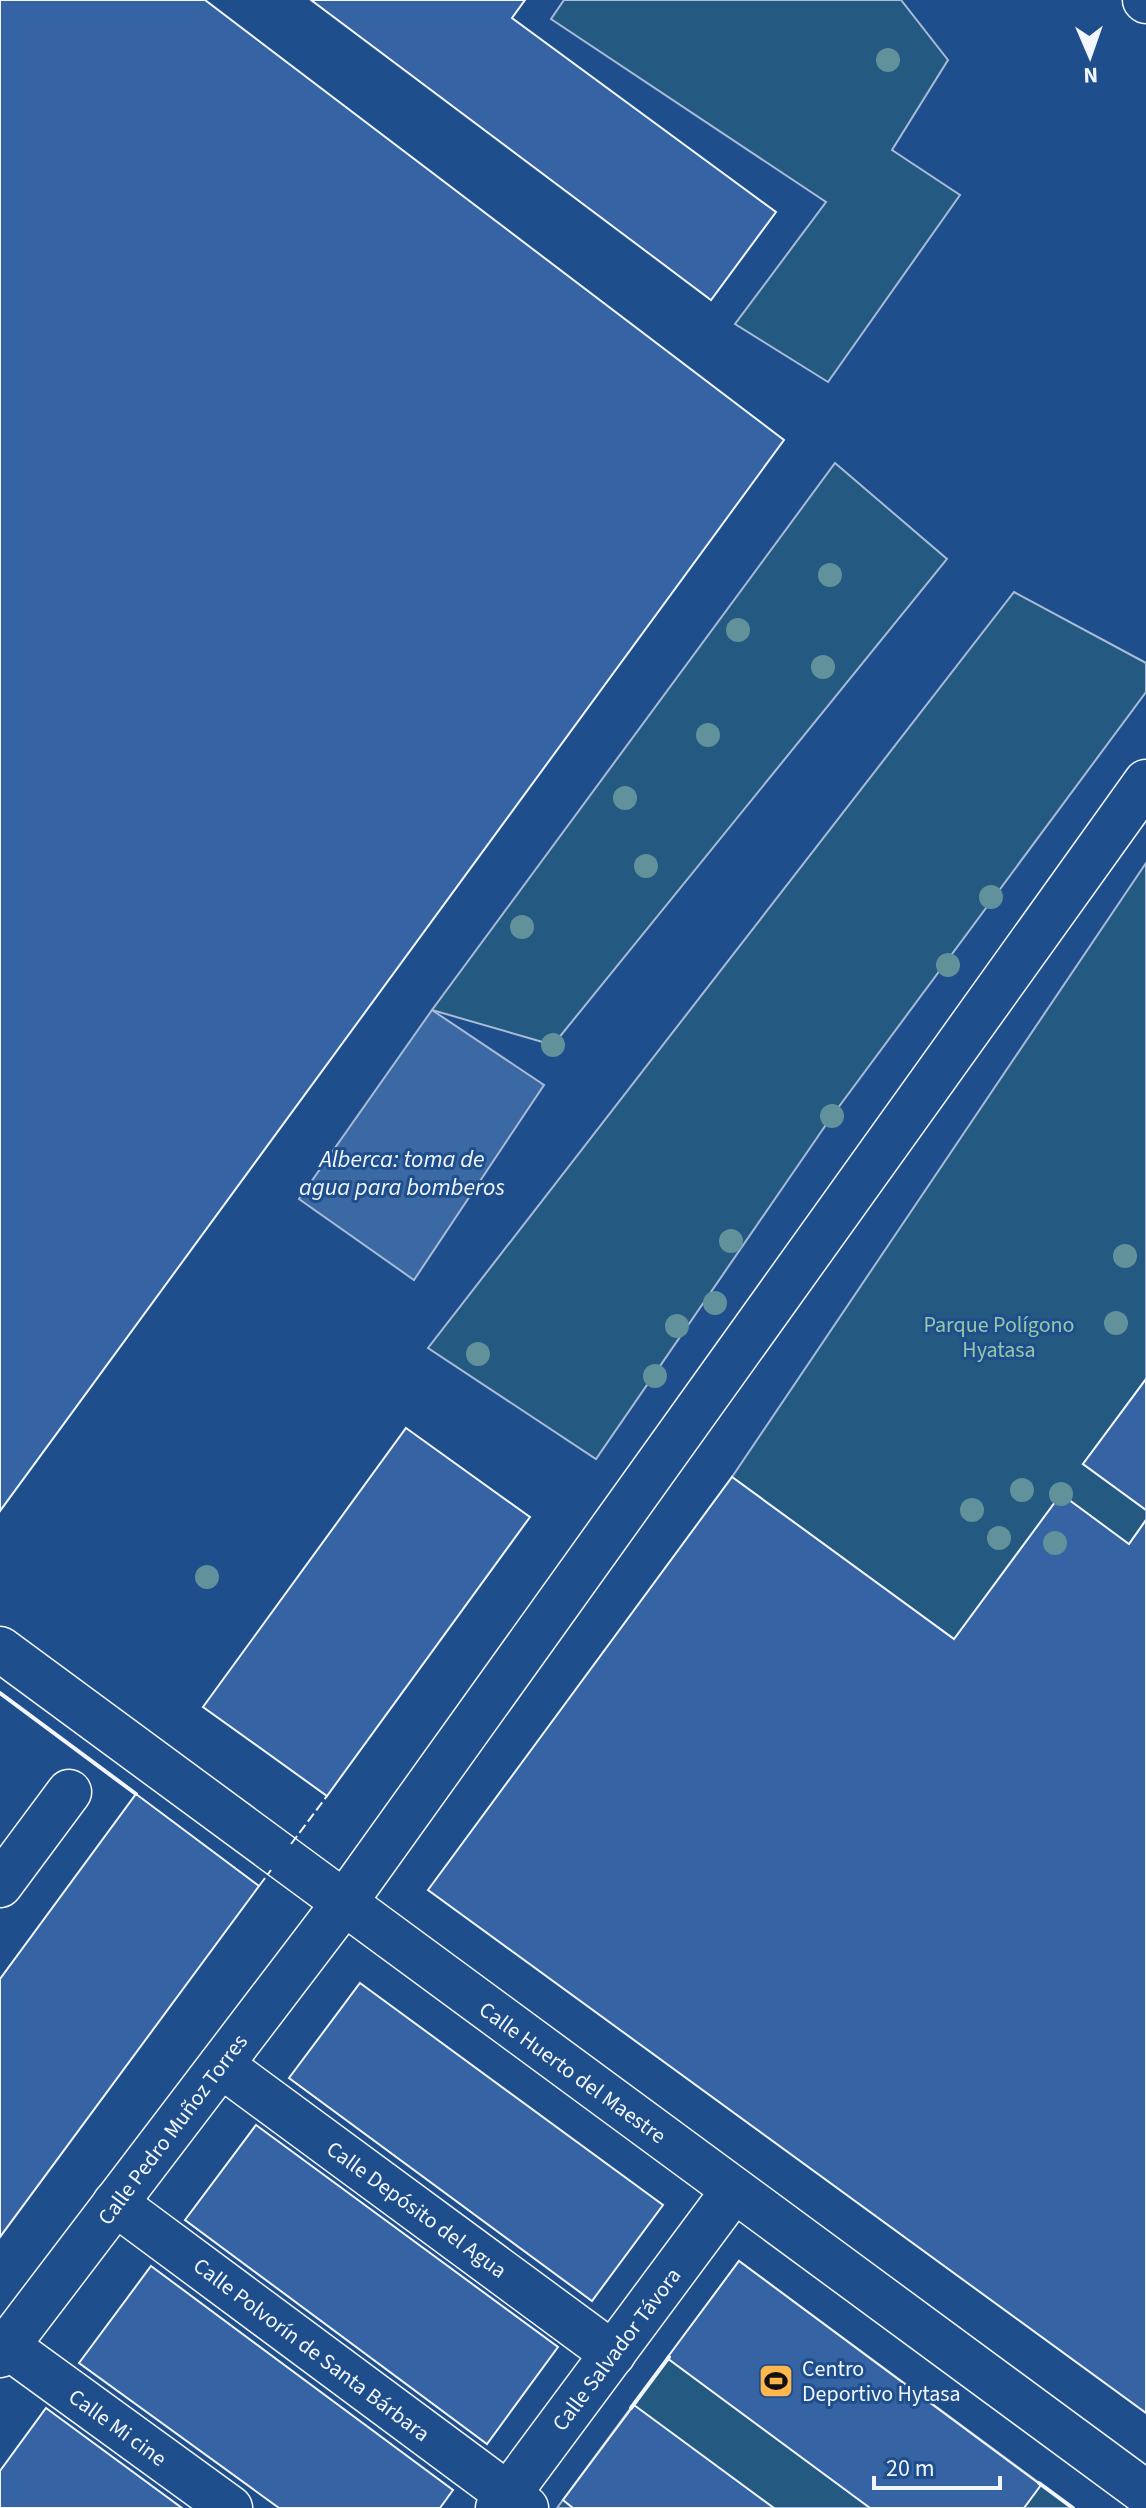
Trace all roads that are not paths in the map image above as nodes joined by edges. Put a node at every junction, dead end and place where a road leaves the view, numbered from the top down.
1 (1146, 782) edge
2 (0, 1649) edge
3 (69, 1792) dead end
4 (0, 1885) edge
5 (344, 1903) junction
6 (221, 2065) junction
7 (734, 2190) junction
8 (115, 2203) junction
9 (4, 2350) edge
10 (613, 2354) junction
11 (1146, 2493) edge
12 (511, 2504) edge
13 (230, 2508) edge

1 - 5 street, Calle Pedro Muñoz Torres
2 - 5 street, Calle Huerto del Maestre
3 - 4 street
5 - 6 street, Calle Pedro Muñoz Torres
5 - 7 street, Calle Huerto del Maestre
6 - 8 street, Calle Pedro Muñoz Torres
6 - 10 street, Calle Depósito del Agua
7 - 10 street, Calle Salvador Távora
7 - 11 street, Calle Huerto del Maestre
8 - 9 street, Calle Pedro Muñoz Torres
8 - 12 street, Calle Polvorín de Santa Bárbara
9 - 13 street, Calle Mi cine
10 - 12 street, Calle Salvador Távora

